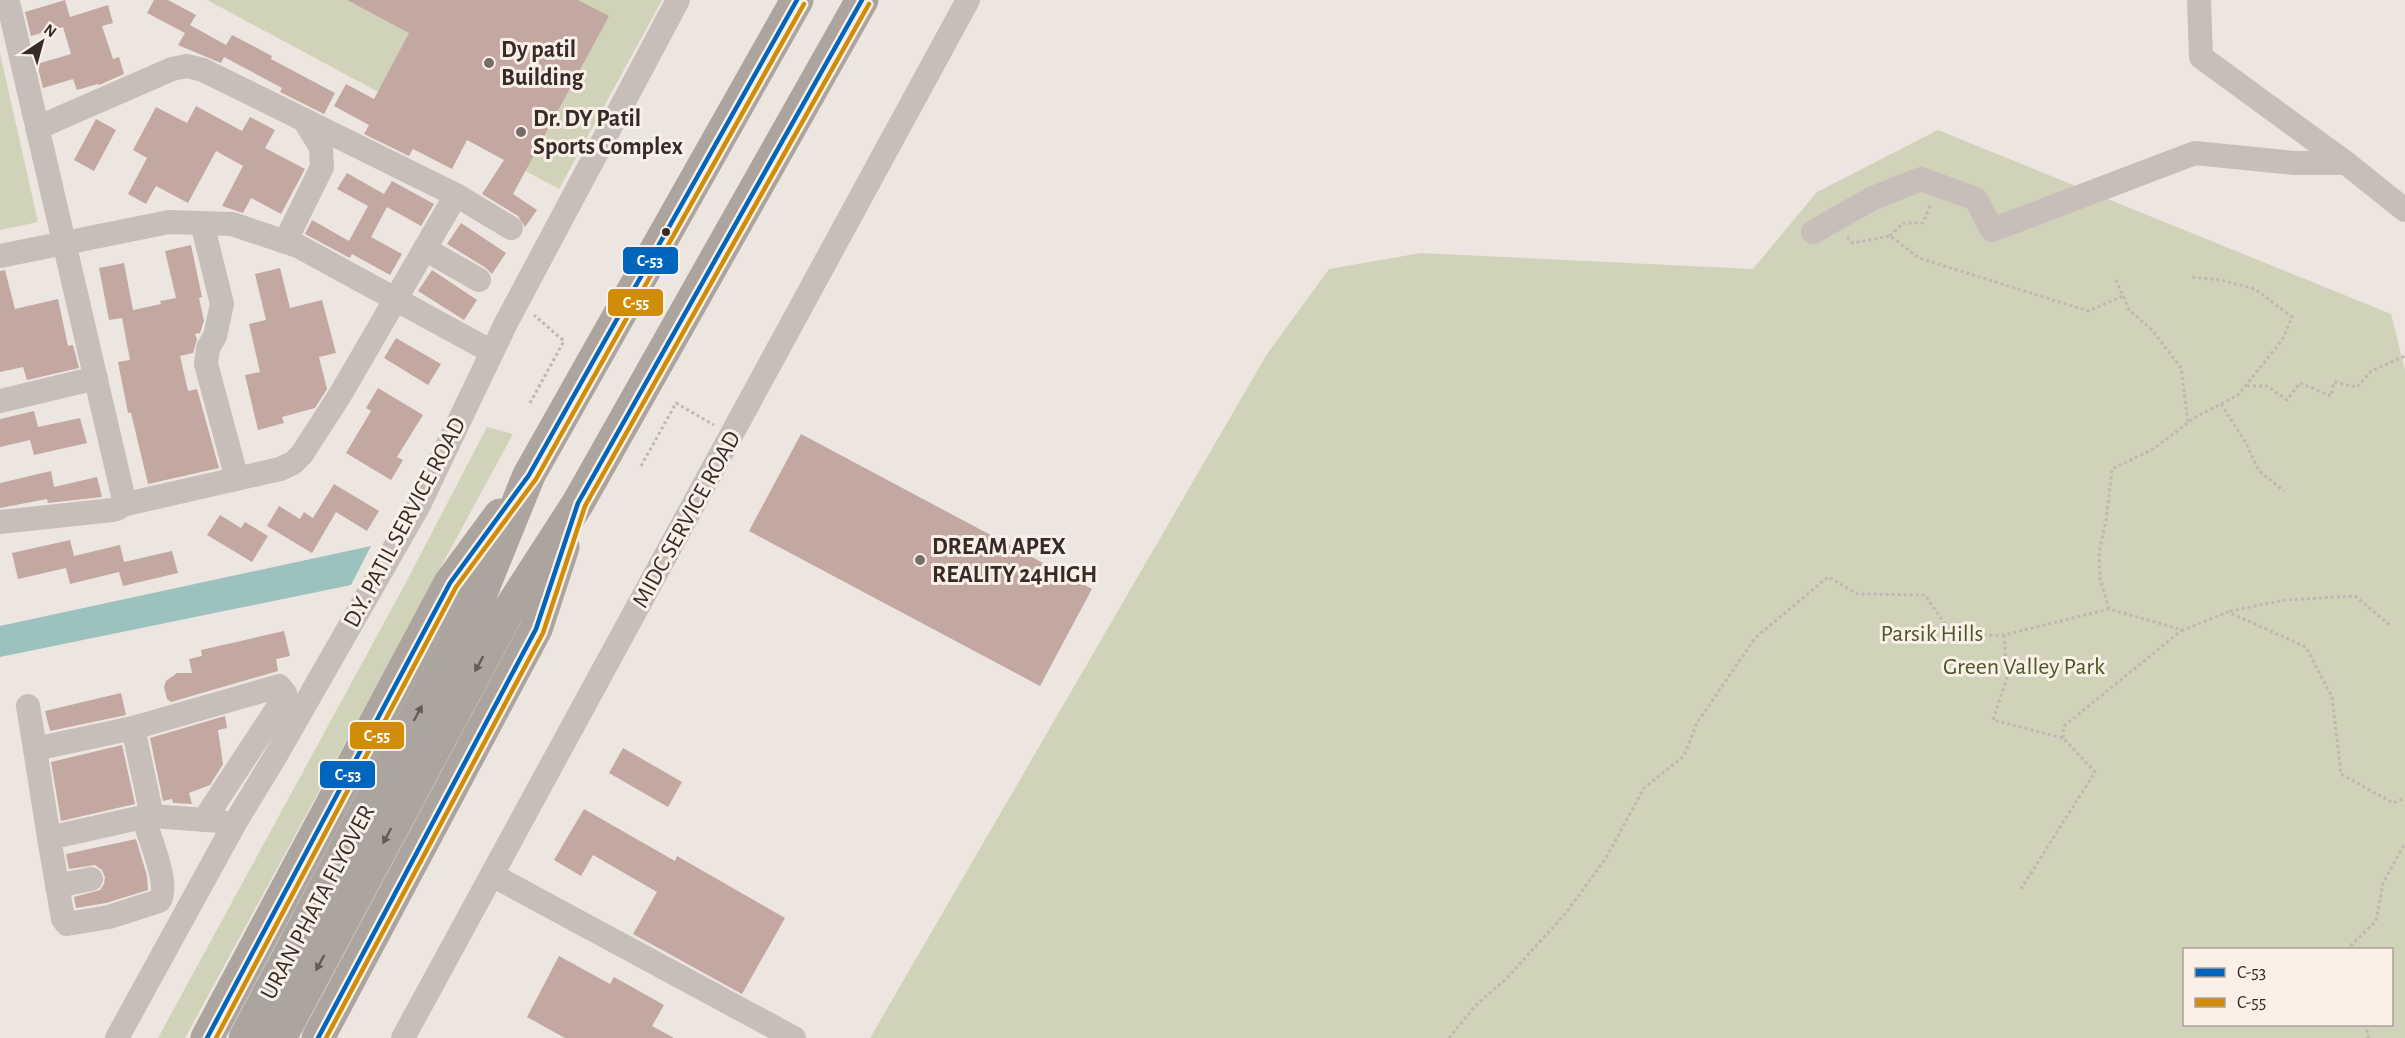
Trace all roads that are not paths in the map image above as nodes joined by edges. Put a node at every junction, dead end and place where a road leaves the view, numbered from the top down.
1 (678, 0) edge
2 (797, 0) edge
3 (862, 0) edge
4 (968, 0) edge
5 (2199, 0) edge
6 (9, 6) dead end
7 (303, 118) junction
8 (37, 128) junction
9 (2346, 163) junction
10 (456, 195) junction
11 (2405, 210) edge
12 (202, 223) junction
13 (511, 228) dead end
14 (1813, 232) dead end
15 (63, 242) junction
16 (285, 242) junction
17 (425, 249) junction
18 (0, 256) edge
19 (479, 280) dead end
20 (396, 300) junction
21 (492, 352) junction
22 (96, 378) junction
23 (0, 401) edge
24 (530, 475) junction
25 (237, 479) junction
26 (578, 503) junction
27 (122, 505) junction
28 (0, 522) edge
29 (28, 706) dead end
30 (133, 728) junction
31 (35, 749) junction
32 (148, 817) junction
33 (204, 820) junction
34 (235, 823) junction
35 (49, 838) junction
36 (492, 875) junction
37 (91, 879) dead end
38 (57, 886) junction
39 (334, 903) junction
40 (117, 1038) edge
41 (207, 1038) edge
42 (244, 1038) edge
43 (280, 1038) edge
44 (318, 1038) edge
45 (403, 1038) edge
46 (794, 1038) edge

1 - 21 street, D.Y. PATIL SERVICE ROAD
2 - 24 highway
3 - 26 highway
4 - 36 street, MIDC SERVICE ROAD
5 - 9 street
6 - 8 street
7 - 8 street
7 - 10 street
7 - 16 street
8 - 15 street
9 - 11 street
9 - 14 street
10 - 13 street
10 - 17 street
12 - 15 street
12 - 16 street
12 - 25 street
15 - 18 street
15 - 22 street
16 - 20 street
17 - 19 street
17 - 20 street
20 - 21 street
20 - 25 street
21 - 34 street, D.Y. PATIL SERVICE ROAD
22 - 23 street
22 - 27 street
39 -> 24 highway, URAN PHATA FLYOVER
24 - 41 highway
25 - 27 street
26 -> 39 highway, URAN PHATA FLYOVER
26 - 44 highway
27 - 28 street
29 - 31 street
30 - 31 street
30 - 32 street
30 - 33 street
31 - 35 street
32 - 33 street
32 - 35 street
32 - 38 street
33 - 34 street
34 - 40 street, D.Y. PATIL SERVICE ROAD
35 - 38 street
36 - 45 street, MIDC SERVICE ROAD
36 - 46 street
37 - 38 street
39 - 42 highway, URAN PHATA FLYOVER
39 -> 43 highway, URAN PHATA FLYOVER

